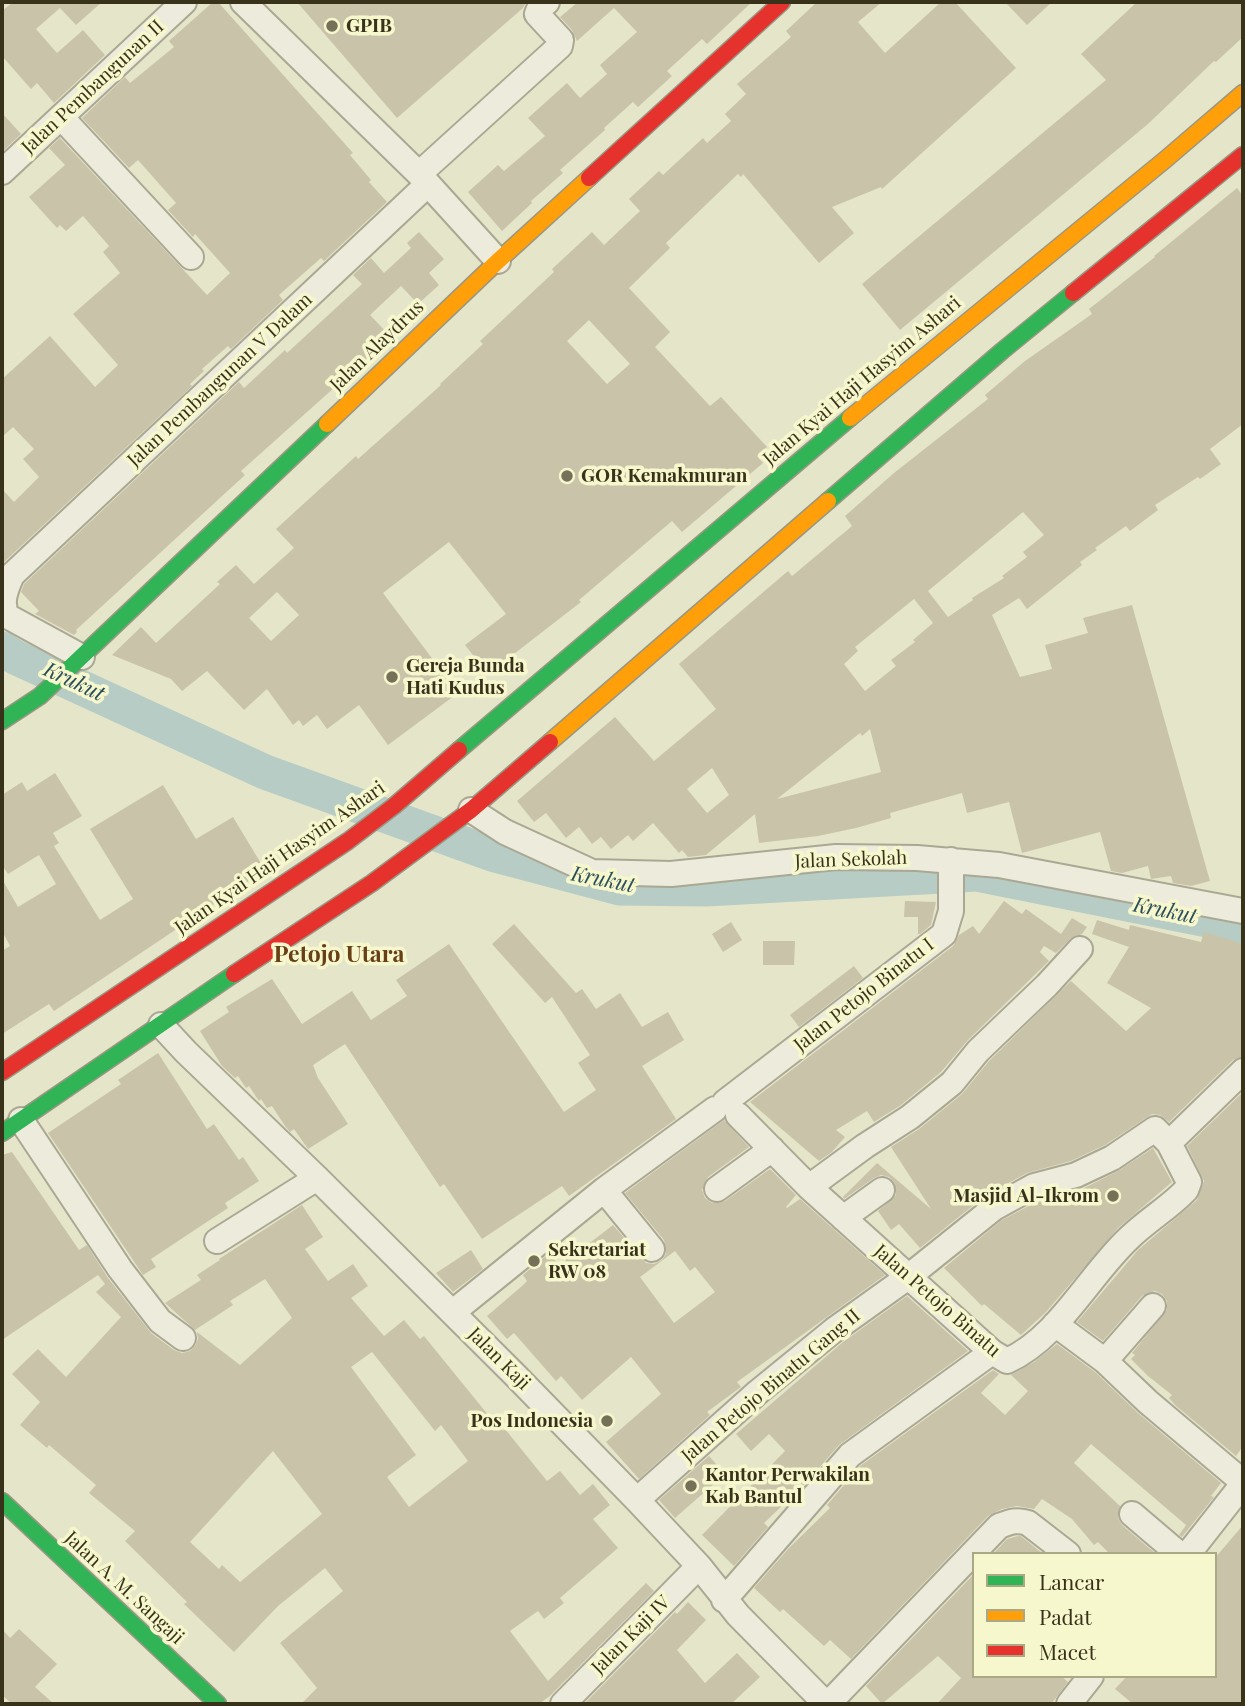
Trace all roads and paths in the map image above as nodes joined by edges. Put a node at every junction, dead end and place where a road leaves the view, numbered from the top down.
1 (184, 2) edge
2 (243, 2) edge
3 (547, 2) edge
4 (782, 2) edge
5 (1243, 93) edge
6 (61, 117) junction
7 (1243, 155) edge
8 (2, 172) edge
9 (423, 179) junction
10 (191, 257) dead end
11 (498, 261) junction
12 (79, 659) junction
13 (16, 705) edge
14 (471, 810) junction
15 (951, 866) junction
16 (1243, 911) edge
17 (1080, 949) dead end
18 (162, 1025) junction
19 (1243, 1071) edge
20 (2, 1072) edge
21 (726, 1109) junction
22 (11, 1126) edge
23 (1169, 1143) junction
24 (772, 1149) junction
25 (317, 1178) junction
26 (809, 1187) junction
27 (604, 1189) junction
28 (718, 1189) dead end
29 (882, 1189) dead end
30 (843, 1218) junction
31 (217, 1241) dead end
32 (652, 1249) dead end
33 (908, 1277) junction
34 (1153, 1306) dead end
35 (453, 1312) junction
36 (1055, 1324) junction
37 (184, 1338) dead end
38 (992, 1352) junction
39 (1105, 1361) junction
40 (1243, 1483) edge
41 (637, 1500) junction
42 (2, 1502) edge
43 (1132, 1514) dead end
44 (974, 1552) edge
45 (1065, 1552) edge
46 (1177, 1552) edge
47 (1190, 1552) edge
48 (972, 1554) edge
49 (699, 1566) junction
50 (724, 1600) junction
51 (1089, 1678) edge
52 (218, 1704) edge
53 (563, 1704) edge
54 (827, 1704) edge
55 (1069, 1704) edge

1 - 6 street, Jalan Pembangunan II
2 - 9 street
3 - 9 street, Jalan Pembangunan V Dalam
4 - 11 main road, Jalan Alaydrus
5 - 20 main road, Jalan Kyai Haji Hasyim Ashari
6 - 8 street, Jalan Pembangunan II
6 - 10 street
7 - 14 main road
9 - 11 street
9 - 12 street, Jalan Pembangunan V Dalam
11 - 12 main road, Jalan Alaydrus
12 - 13 main road, Jalan Alaydrus
14 - 15 street, Jalan Sekolah
14 - 18 main road
15 - 16 street, Jalan Sekolah
15 - 21 street, Jalan Petojo Binatu I
17 - 26 street
18 - 22 main road
18 - 25 street, Jalan Kaji
19 - 23 street
21 - 24 street, Jalan Petojo Binatu
21 - 27 street, Jalan Petojo Binatu I
22 - 37 street
23 - 33 street, Jalan Petojo Binatu Gang II
23 - 36 street
24 - 26 street, Jalan Petojo Binatu
24 - 28 street
25 - 31 street
25 - 35 street, Jalan Kaji
26 - 30 street, Jalan Petojo Binatu
27 - 32 street
27 - 35 street, Jalan Petojo Binatu I
29 - 30 street
30 - 33 street, Jalan Petojo Binatu
33 - 38 street, Jalan Petojo Binatu
33 - 41 street, Jalan Petojo Binatu Gang II
34 - 39 street
35 - 41 street, Jalan Kaji
36 - 38 street, Jalan Petojo Binatu
36 - 39 street
38 - 50 street
39 - 40 street
40 - 47 street
41 - 49 street, Jalan Kaji
42 - 52 main road, Jalan A. M. Sangaji
43 - 46 street
44 - 45 street
48 - 54 street
49 - 50 street, Jalan Kaji
49 - 53 street, Jalan Kaji IV
50 - 54 street, Jalan Kaji
51 - 55 street

